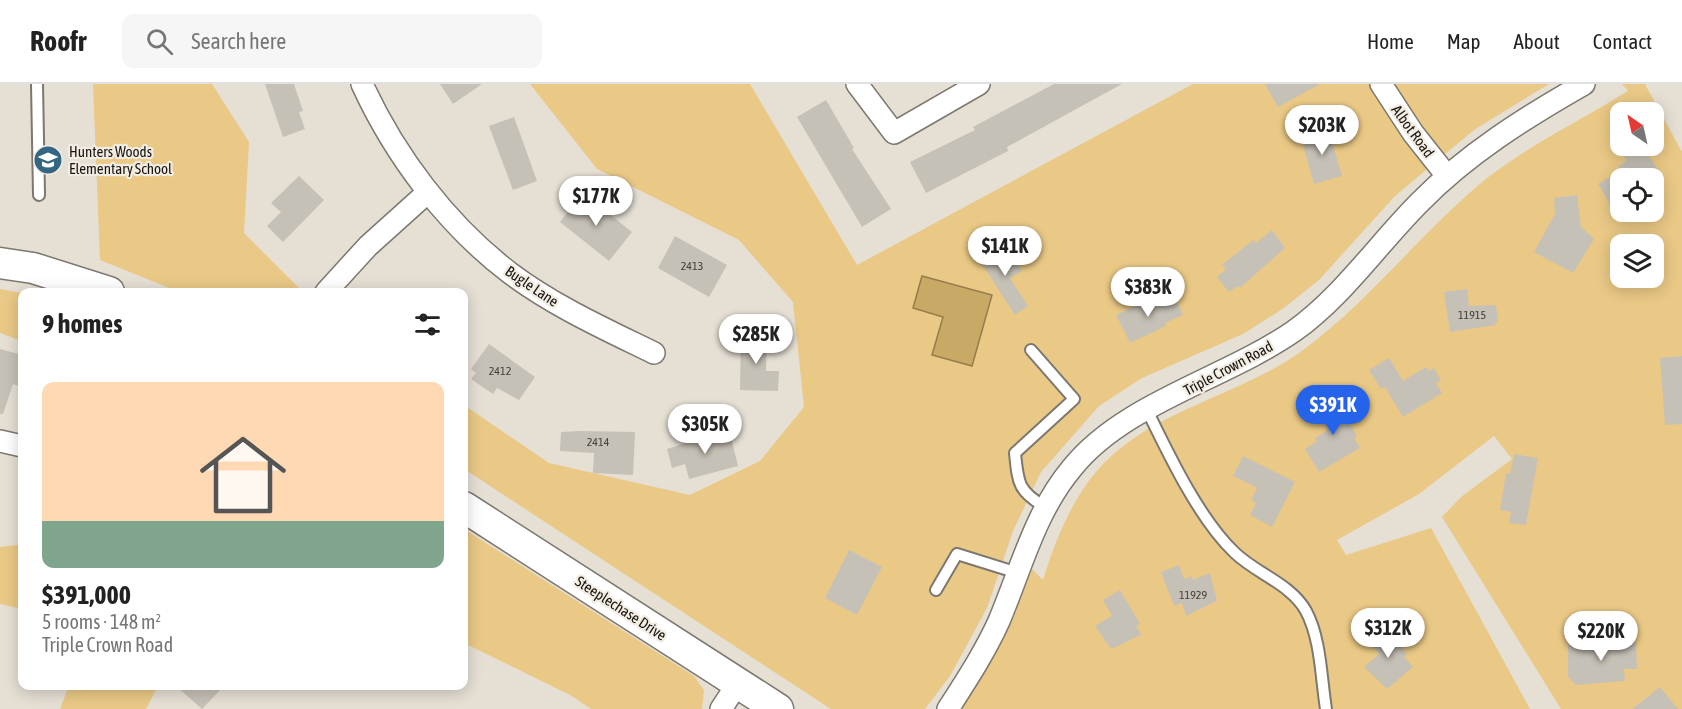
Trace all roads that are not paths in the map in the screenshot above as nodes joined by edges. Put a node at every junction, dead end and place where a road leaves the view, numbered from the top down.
1 (37, 84) edge
2 (362, 84) edge
3 (856, 84) edge
4 (979, 84) edge
5 (1381, 84) edge
6 (1584, 84) edge
7 (1447, 176) junction
8 (428, 192) junction
9 (39, 195) dead end
10 (0, 263) edge
11 (96, 288) edge
12 (330, 288) edge
13 (1031, 350) dead end
14 (654, 353) dead end
15 (1147, 410) junction
16 (0, 441) edge
17 (18, 445) edge
18 (1045, 507) junction
19 (468, 510) edge
20 (1018, 573) junction
21 (936, 590) dead end
22 (738, 683) junction
23 (721, 709) edge
24 (778, 709) edge
25 (948, 709) edge
26 (1326, 709) edge

1 - 9 lane
2 - 8 street, Bugle Lane
3 - 4 street
5 - 7 street, Albot Road
6 - 7 street, Triple Crown Road
7 - 15 street, Triple Crown Road
8 - 12 street
8 - 14 street, Bugle Lane
10 - 11 street
13 - 18 lane
15 - 18 street, Triple Crown Road
15 - 26 lane
16 - 17 street
18 - 20 street, Triple Crown Road
19 - 22 street, Steeplechase Drive
20 - 21 lane
20 - 25 street, Triple Crown Road
22 - 23 street
22 - 24 street, Steeplechase Drive

